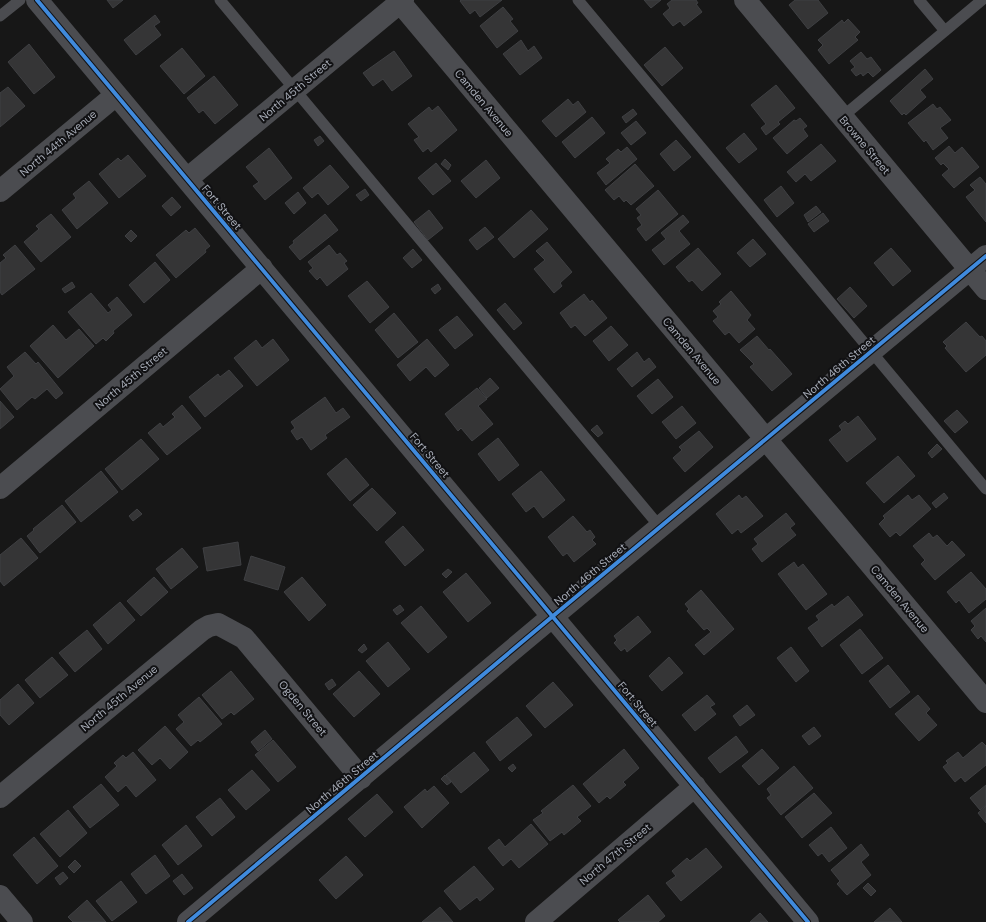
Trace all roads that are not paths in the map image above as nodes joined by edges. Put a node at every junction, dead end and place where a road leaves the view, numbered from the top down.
1 (20, 0) edge
2 (37, 0) edge
3 (220, 0) edge
4 (578, 0) edge
5 (745, 0) edge
6 (919, 0) edge
7 (982, 0) edge
8 (401, 1) edge
9 (0, 16) edge
10 (945, 31) junction
11 (295, 90) junction
12 (116, 95) junction
13 (842, 117) junction
14 (187, 179) junction
15 (0, 191) edge
16 (978, 263) edge
17 (262, 268) junction
18 (986, 289) edge
19 (871, 352) junction
20 (766, 439) junction
21 (0, 488) edge
22 (986, 489) edge
23 (660, 527) junction
24 (553, 616) junction
25 (244, 638) joint
26 (986, 702) edge
27 (361, 778) junction
28 (695, 786) junction
29 (0, 797) edge
30 (0, 896) edge
31 (22, 922) edge
32 (188, 922) edge
33 (536, 922) edge
34 (808, 922) edge

1 - 9 lane
2 - 12 street, Fort Street
3 - 11 lane
4 - 19 lane
5 - 13 street, Browne Street
6 - 10 lane
7 - 10 lane
8 - 11 street, North 45th Street
8 - 20 street, Camden Avenue
10 - 13 lane
11 - 14 street, North 45th Street
11 - 23 lane
12 - 14 street, Fort Street
12 - 15 street, North 44th Avenue
13 - 16 street, Browne Street
14 - 17 street, Fort Street
16 - 18 street, Browne Street
16 - 19 street, North 46th Street
17 - 21 street, North 45th Street
17 - 24 street, Fort Street
19 - 20 street, North 46th Street
19 - 22 lane
20 - 23 street, North 46th Street
20 - 26 street, Camden Avenue
23 - 24 street, North 46th Street
24 - 27 street, North 46th Street
24 - 28 street, Fort Street
25 - 27 street, Ogden Street
25 - 29 street, North 45th Avenue
27 - 32 street, North 46th Street
28 - 33 street, North 47th Street
28 - 34 street, Fort Street
30 - 31 street

